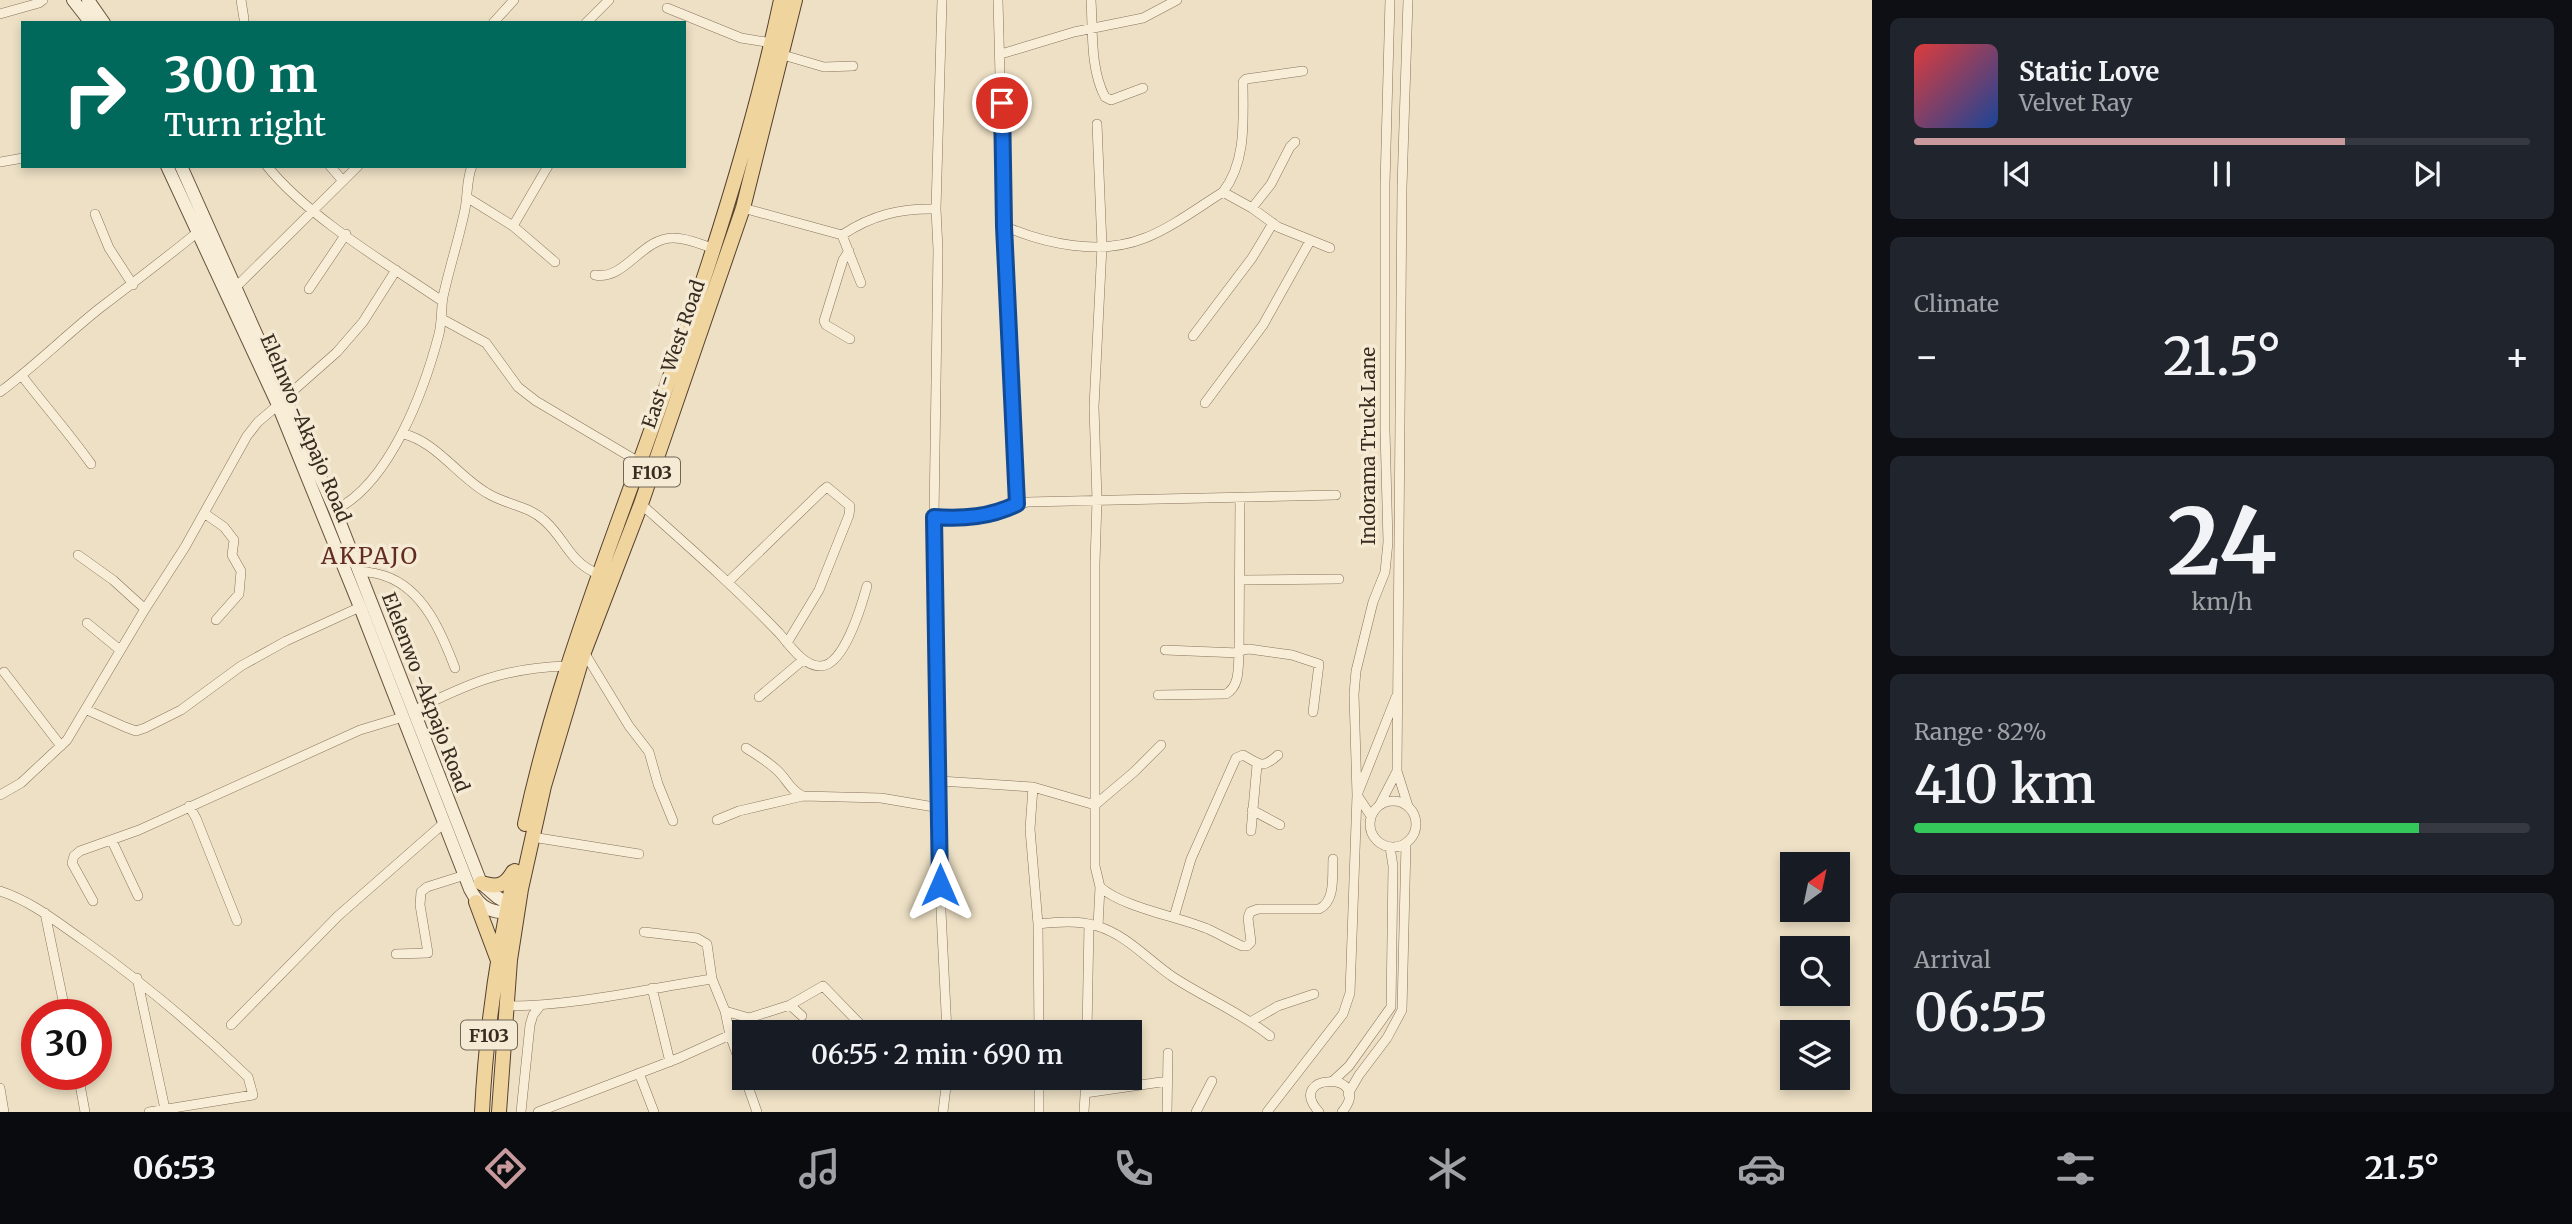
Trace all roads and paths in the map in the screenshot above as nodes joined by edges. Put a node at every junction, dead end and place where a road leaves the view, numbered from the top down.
1 (43, 0) edge
2 (73, 0) edge
3 (88, 0) edge
4 (241, 0) edge
5 (514, 0) edge
6 (609, 0) edge
7 (781, 0) edge
8 (795, 0) edge
9 (942, 0) edge
10 (998, 0) edge
11 (1091, 0) edge
12 (1177, 0) edge
13 (1390, 0) edge
14 (1408, 0) edge
15 (667, 8) dead end
16 (0, 14) edge
17 (244, 19) dead end
18 (89, 21) edge
19 (103, 21) edge
20 (495, 21) edge
21 (588, 21) edge
22 (1093, 28) junction
23 (772, 43) junction
24 (1001, 54) junction
25 (783, 55) junction
26 (853, 66) dead end
27 (1303, 71) dead end
28 (1143, 88) dead end
29 (1097, 124) dead end
30 (1295, 142) dead end
31 (21, 158) edge
32 (0, 162) edge
33 (168, 168) edge
34 (182, 168) edge
35 (269, 168) edge
36 (332, 168) edge
37 (356, 168) edge
38 (472, 168) edge
39 (547, 168) edge
40 (343, 181) junction
41 (1223, 192) junction
42 (468, 198) junction
43 (743, 208) junction
44 (1252, 208) junction
45 (936, 209) junction
46 (313, 211) junction
47 (95, 214) dead end
48 (1273, 223) junction
49 (513, 226) junction
50 (1004, 226) junction
51 (199, 231) junction
52 (346, 234) junction
53 (842, 234) junction
54 (1310, 241) junction
55 (1102, 246) junction
56 (712, 248) junction
57 (1330, 248) dead end
58 (849, 251) junction
59 (555, 262) dead end
60 (396, 270) junction
61 (595, 275) dead end
62 (861, 283) dead end
63 (133, 285) junction
64 (235, 288) junction
65 (309, 289) dead end
66 (442, 301) junction
67 (442, 318) junction
68 (1193, 336) dead end
69 (850, 339) dead end
70 (22, 376) junction
71 (0, 392) edge
72 (281, 401) junction
73 (1205, 403) dead end
74 (403, 433) junction
75 (639, 462) junction
76 (91, 464) dead end
77 (1336, 495) dead end
78 (1240, 498) junction
79 (1097, 500) junction
80 (641, 504) junction
81 (1017, 504) junction
82 (1387, 505) junction
83 (335, 510) junction
84 (1401, 510) junction
85 (204, 513) junction
86 (934, 517) junction
87 (78, 555) dead end
88 (358, 570) junction
89 (598, 574) junction
90 (1339, 579) dead end
91 (1241, 580) junction
92 (728, 582) junction
93 (867, 586) dead end
94 (360, 607) junction
95 (145, 609) junction
96 (216, 620) dead end
97 (87, 623) dead end
98 (788, 643) junction
99 (120, 650) junction
100 (1165, 650) dead end
101 (584, 652) junction
102 (1238, 653) junction
103 (803, 660) junction
104 (567, 666) junction
105 (456, 668) dead end
106 (4, 672) dead end
107 (1398, 691) junction
108 (1158, 695) dead end
109 (759, 697) dead end
110 (87, 710) junction
111 (1312, 712) dead end
112 (408, 714) junction
113 (1161, 745) dead end
114 (61, 746) junction
115 (746, 748) dead end
116 (1278, 755) dead end
117 (1257, 765) junction
118 (1397, 771) junction
119 (940, 781) junction
120 (1033, 787) junction
121 (0, 795) edge
122 (1357, 795) junction
123 (803, 796) junction
124 (1095, 805) junction
125 (1380, 805) junction
126 (189, 806) junction
127 (1408, 806) junction
128 (940, 808) junction
129 (1252, 810) junction
130 (1371, 816) junction
131 (717, 820) dead end
132 (673, 821) dead end
133 (444, 823) junction
134 (1280, 825) dead end
135 (1251, 831) dead end
136 (532, 838) junction
137 (113, 841) junction
138 (1406, 844) junction
139 (1390, 847) junction
140 (639, 854) dead end
141 (1333, 859) dead end
142 (516, 867) junction
143 (465, 875) junction
144 (481, 883) junction
145 (1100, 887) junction
146 (0, 891) edge
147 (138, 896) dead end
148 (93, 901) dead end
149 (476, 902) junction
150 (512, 909) junction
151 (45, 913) junction
152 (1174, 917) junction
153 (237, 922) dead end
154 (1038, 924) junction
155 (1094, 925) junction
156 (644, 932) dead end
157 (396, 954) dead end
158 (504, 959) junction
159 (137, 978) junction
160 (712, 979) junction
161 (652, 988) junction
162 (1314, 994) dead end
163 (63, 999) edge
164 (790, 1005) junction
165 (507, 1006) junction
166 (540, 1006) junction
167 (724, 1011) junction
168 (802, 1016) dead end
169 (749, 1018) junction
170 (856, 1020) edge
171 (946, 1020) edge
172 (1039, 1020) edge
173 (1088, 1020) edge
174 (1252, 1021) junction
175 (231, 1025) dead end
176 (730, 1035) junction
177 (1270, 1036) dead end
178 (732, 1041) edge
179 (1168, 1054) dead end
180 (670, 1062) junction
181 (639, 1073) junction
182 (1334, 1080) junction
183 (1168, 1081) junction
184 (1212, 1082) dead end
185 (0, 1088) edge
186 (81, 1090) edge
187 (749, 1090) edge
188 (946, 1090) edge
189 (1039, 1090) edge
190 (1085, 1090) edge
191 (1085, 1093) junction
192 (1348, 1094) junction
193 (560, 1108) edge
194 (165, 1109) junction
195 (548, 1110) edge
196 (1314, 1110) edge
197 (4, 1112) edge
198 (85, 1112) edge
199 (149, 1112) edge
200 (482, 1112) edge
201 (499, 1112) edge
202 (521, 1112) edge
203 (538, 1112) edge
204 (654, 1112) edge
205 (757, 1112) edge
206 (943, 1112) edge
207 (1039, 1112) edge
208 (1084, 1112) edge
209 (1167, 1112) edge
210 (1196, 1112) edge
211 (1268, 1112) edge
212 (1342, 1112) edge

1 - 16 street
2 - 18 main road
3 - 19 main road
4 - 17 street
5 - 20 street
6 - 21 street
7 - 23 main road, East - West Road / F103
8 - 25 main road, East - West Road / F103
9 - 45 street
10 - 24 street
11 - 22 street
12 - 22 street
13 - 82 street, Indorama Truck Lane
14 - 84 street
15 - 23 street
22 - 24 street
22 - 28 street
23 - 56 main road, East - West Road / F103
24 - 50 street
25 - 26 street
25 - 43 main road, East - West Road / F103
27 - 41 street
29 - 55 street
30 - 44 street
31 - 32 street
33 - 51 main road, Elelnwo -Akpajo Road
34 - 64 main road, Elelenwo -Akpajo Road
35 - 46 street
36 - 40 street
37 - 40 street
38 - 42 street
39 - 49 street
40 - 46 street
41 - 44 street
41 - 55 street
42 - 49 street
42 - 66 street
43 - 53 street
43 - 80 main road, East - West Road / F103
44 - 48 street
45 - 53 street
45 - 86 street
46 - 52 street
46 - 64 street
47 - 63 street
48 - 54 street
48 - 68 street
49 - 59 street
50 - 55 street
50 - 81 street
51 - 63 street
51 - 72 main road, Elelnwo -Akpajo Road
52 - 60 street
52 - 65 street
53 - 58 street
54 - 57 street
54 - 73 street
55 - 79 street
56 - 61 street
56 - 75 main road, East - West Road / F103
58 - 62 street
58 - 69 street
60 - 66 street
60 - 72 street
63 - 70 street
64 - 72 main road, Elelenwo -Akpajo Road
66 - 67 street
67 - 74 street
67 - 75 street
70 - 71 street
70 - 76 street
72 - 83 main road, Elelenwo -Akpajo Road
72 - 85 street
72 - 94 main road, Elelnwo -Akpajo Road
74 - 83 street
74 - 89 street
75 - 89 main road, East - West Road / F103
77 - 78 street
78 - 79 street
78 - 91 street
79 - 81 street
79 - 124 street
80 - 92 street
80 - 101 main road, East - West Road / F103
81 - 86 street
82 - 84 street
82 - 122 street, Indorama Truck Lane
83 - 88 main road, Elelenwo -Akpajo Road
84 - 107 street
85 - 95 street
85 - 96 street
86 - 119 street
87 - 95 street
88 - 105 street
88 - 112 main road, Elelenwo -Akpajo Road
89 - 104 main road, East - West Road / F103
90 - 91 street
91 - 102 street
92 - 98 street
92 - 98 street
93 - 103 street
94 - 110 street
94 - 112 main road, Elelnwo -Akpajo Road
95 - 99 street
97 - 99 street
98 - 103 street
99 - 110 street
100 - 102 street
101 - 132 street
101 - 136 main road, East - West Road / F103
102 - 108 street
102 - 111 street
103 - 109 street
104 - 112 street
104 - 142 main road, East - West Road / F103
106 - 114 street
107 - 118 street
107 - 122 street
110 - 114 street
112 - 126 street
112 - 133 main road, Elelnwo -Akpajo Road
112 - 144 main road, Elelenwo -Akpajo Road
113 - 124 street
114 - 121 street
115 - 123 street
116 - 117 street
117 - 129 street
117 - 152 street
118 - 125 street
118 - 127 street
119 - 120 street
119 - 128 street
120 - 124 street
120 - 154 street
122 - 130 street
122 - 211 street, Indorama Truck Lane
123 - 128 street
123 - 131 street
124 - 145 street
125 - 127 street
125 - 130 street
126 - 137 street
126 - 153 street
127 - 138 street
128 - 171 street
129 - 134 street
129 - 135 street
130 - 139 street
133 - 143 main road, Elelnwo -Akpajo Road
133 - 175 street
136 - 140 street
136 - 150 main road, East - West Road / F103
137 - 147 street
137 - 148 street
138 - 139 street
138 - 192 street
139 - 182 street
141 - 152 street
142 - 144 main road
142 - 150 main road, East - West Road / F103
143 - 149 main road, Elelnwo -Akpajo Road
143 - 157 street
144 - 150 main road
145 - 152 street
145 - 155 street
146 - 151 street
149 - 150 main road
149 - 158 main road
150 - 158 main road, East - West Road / F103
151 - 159 street
151 - 163 street
154 - 155 street
154 - 172 street
155 - 173 street
155 - 174 street
156 - 160 street
158 - 165 main road, F103
158 - 200 main road, F103
159 - 194 street
159 - 194 street
160 - 161 street
160 - 167 street
161 - 166 street
161 - 180 street
162 - 174 street
164 - 168 street
164 - 169 street
164 - 170 street
165 - 166 street
165 - 201 main road, F103
166 - 202 street
167 - 169 street
167 - 176 street
169 - 176 street
174 - 177 street
176 - 178 street
176 - 180 street
179 - 183 street
180 - 181 street
181 - 193 street
181 - 204 street
182 - 192 street
182 - 196 street
183 - 191 street
183 - 209 street
184 - 210 street
185 - 197 street
186 - 198 street
187 - 205 street
188 - 206 street
189 - 207 street
190 - 191 street
191 - 208 street
192 - 212 street
193 - 195 street
194 - 199 street
195 - 203 street

